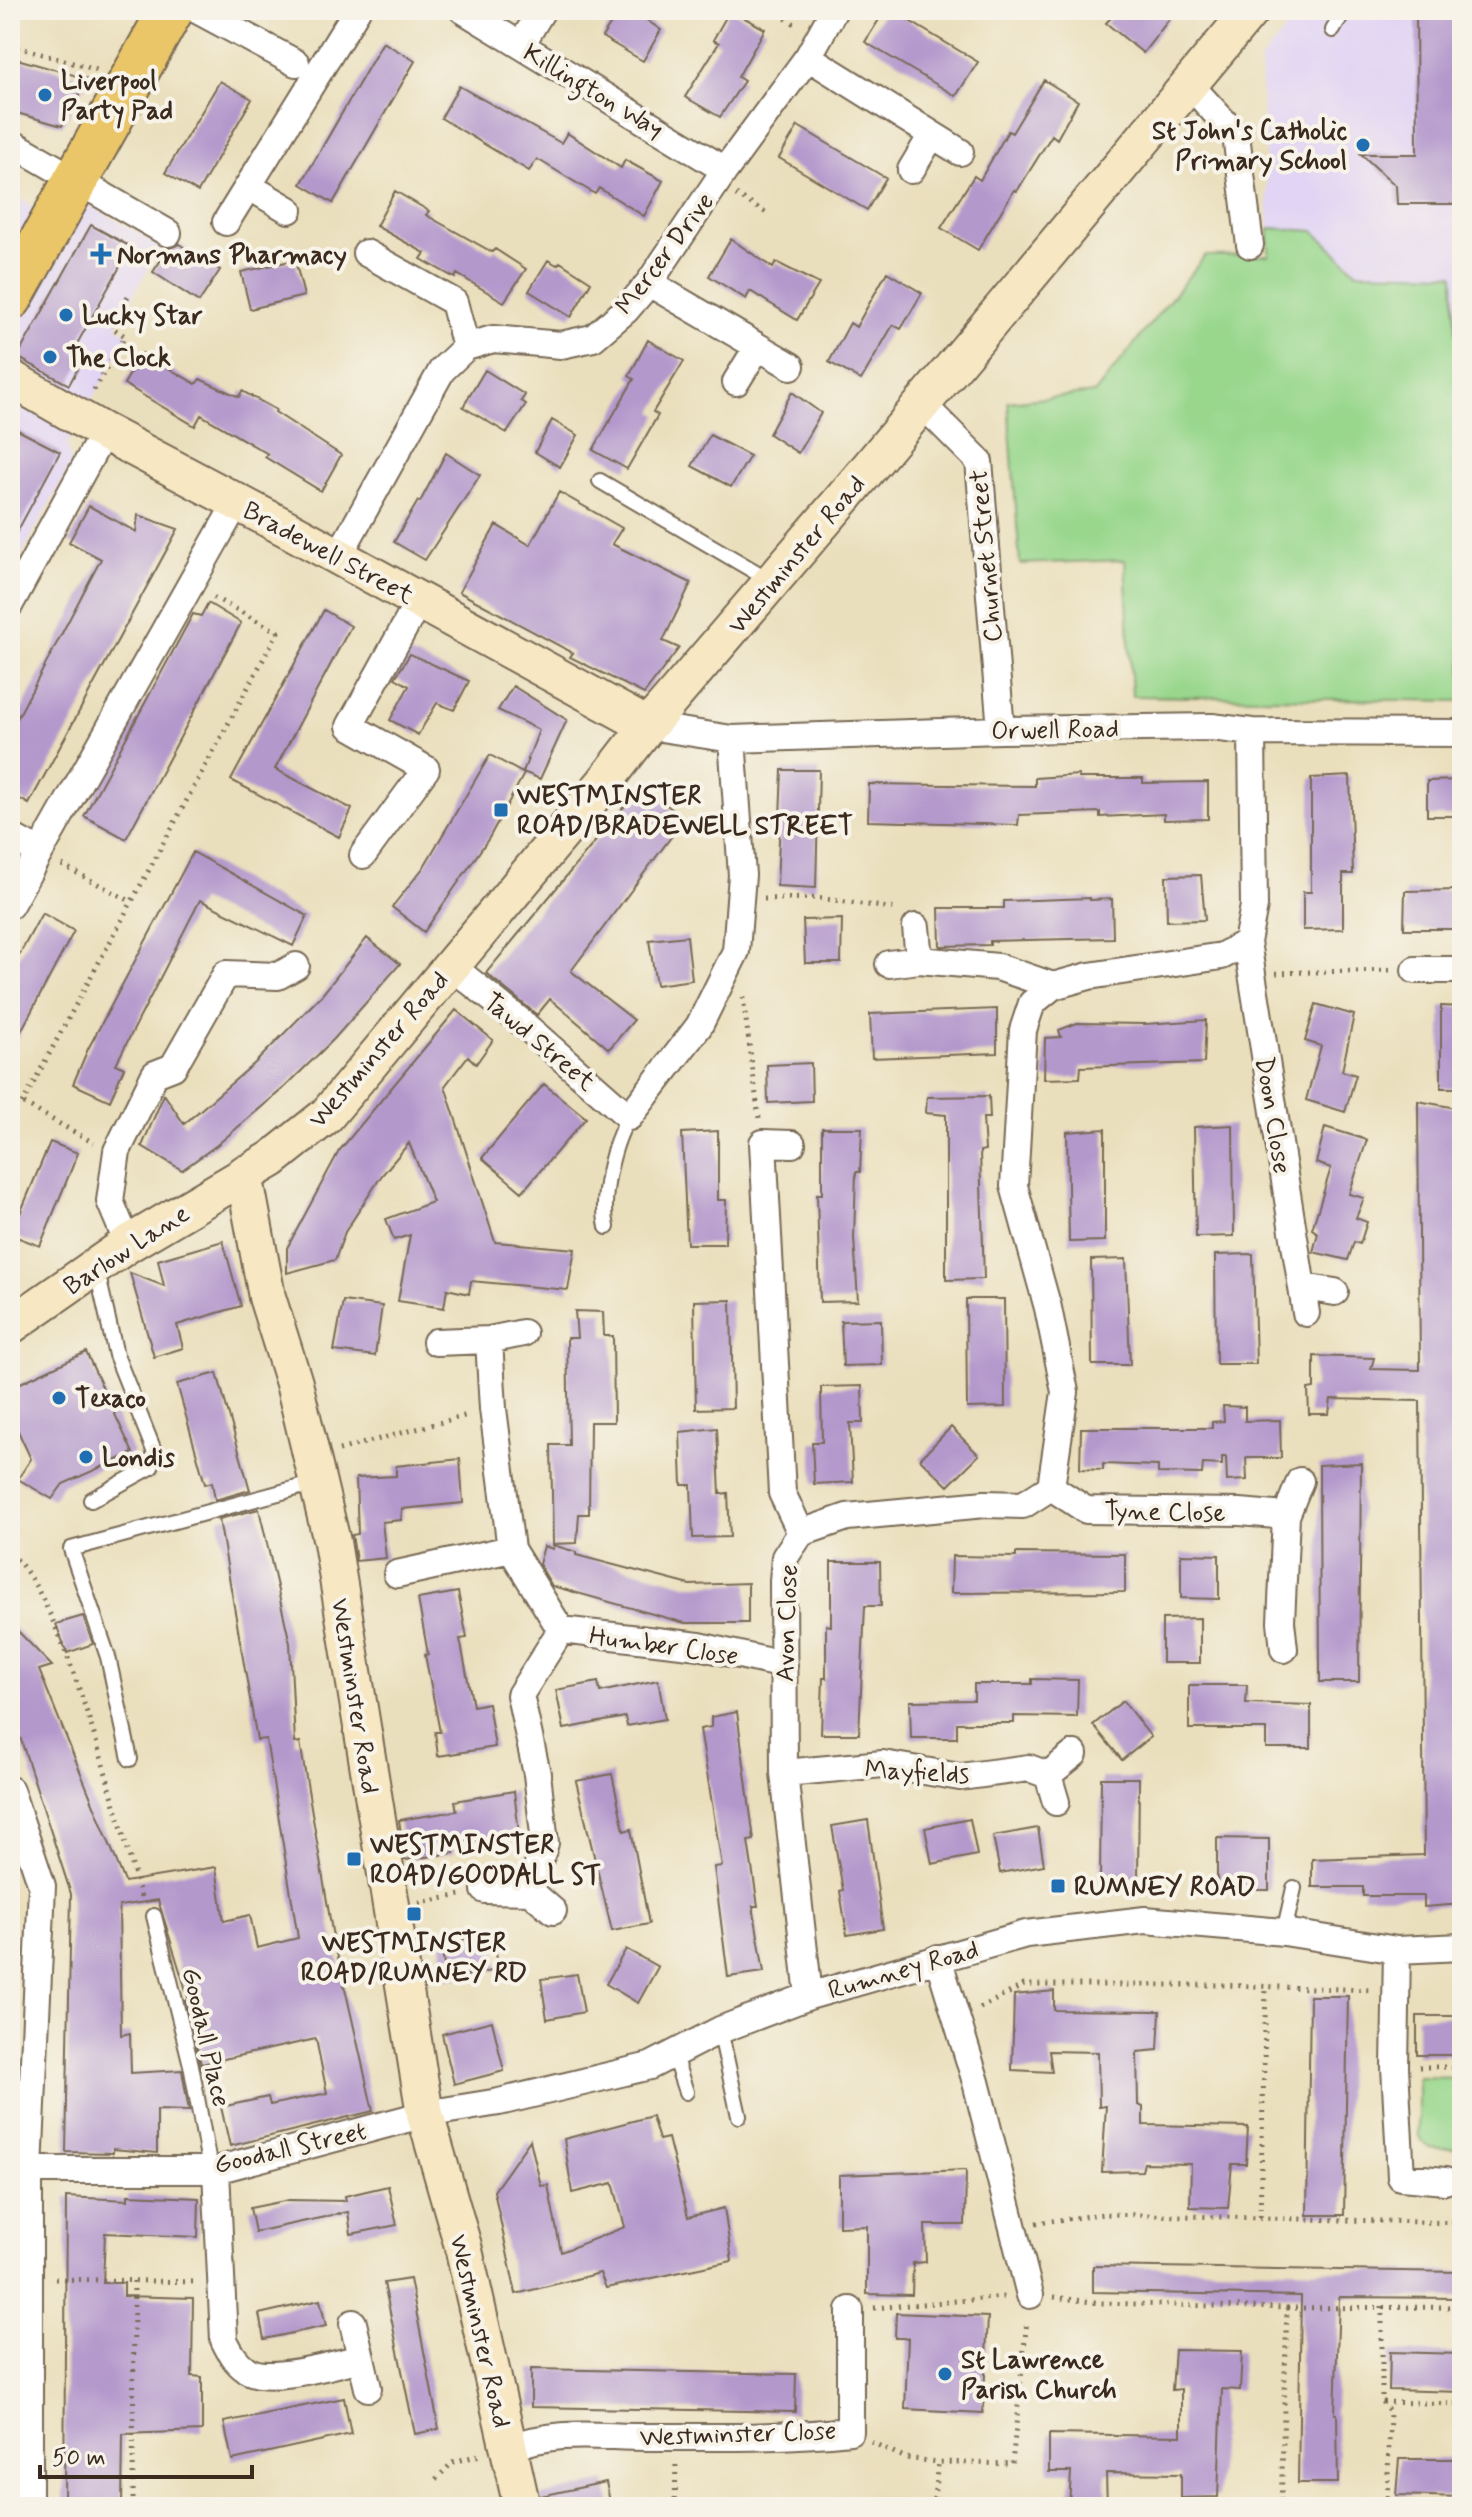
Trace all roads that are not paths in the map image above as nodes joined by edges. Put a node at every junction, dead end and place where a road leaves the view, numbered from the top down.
1 (171, 10) edge
2 (197, 10) edge
3 (357, 10) edge
4 (463, 10) edge
5 (542, 10) edge
6 (834, 10) edge
7 (1251, 10) edge
8 (1344, 10) edge
9 (1333, 30) dead end
10 (521, 45) junction
11 (808, 57) junction
12 (296, 63) dead end
13 (1189, 84) junction
14 (932, 135) junction
15 (10, 142) edge
16 (960, 152) dead end
17 (911, 170) dead end
18 (720, 176) junction
19 (78, 179) junction
20 (250, 187) junction
21 (289, 210) dead end
22 (226, 222) dead end
23 (168, 233) dead end
24 (1250, 245) dead end
25 (366, 253) dead end
26 (649, 283) junction
27 (10, 298) edge
28 (466, 347) junction
29 (757, 348) junction
30 (791, 366) dead end
31 (10, 378) edge
32 (736, 382) dead end
33 (922, 404) junction
34 (91, 425) junction
35 (600, 481) dead end
36 (237, 502) junction
37 (338, 557) junction
38 (771, 581) junction
39 (419, 601) junction
40 (10, 604) edge
41 (648, 726) junction
42 (1001, 730) junction
43 (1252, 732) junction
44 (1462, 733) edge
45 (732, 739) junction
46 (22, 843) edge
47 (363, 855) dead end
48 (10, 905) edge
49 (916, 927) road end
50 (1247, 942) junction
51 (919, 960) junction
52 (889, 964) dead end
53 (296, 966) dead end
54 (451, 966) junction
55 (1415, 970) road end
56 (1462, 970) edge
57 (1053, 986) junction
58 (629, 1117) junction
59 (792, 1144) dead end
60 (244, 1174) junction
61 (607, 1227) dead end
62 (128, 1244) junction
63 (96, 1267) junction
64 (1335, 1292) dead end
65 (10, 1326) edge
66 (523, 1333) dead end
67 (489, 1340) junction
68 (436, 1342) dead end
69 (316, 1469) junction
70 (1300, 1481) dead end
71 (1051, 1487) junction
72 (91, 1500) dead end
73 (1286, 1516) junction
74 (801, 1533) junction
75 (511, 1549) junction
76 (397, 1574) dead end
77 (561, 1630) junction
78 (1284, 1649) dead end
79 (784, 1665) junction
80 (1074, 1754) dead end
81 (130, 1759) dead end
82 (784, 1773) junction
83 (1048, 1775) junction
84 (10, 1790) edge
85 (1056, 1802) dead end
86 (1294, 1888) dead end
87 (485, 1890) road end
88 (530, 1891) junction
89 (553, 1911) dead end
90 (154, 1916) road end
91 (1284, 1932) junction
92 (1462, 1947) edge
93 (1397, 1950) junction
94 (938, 1958) junction
95 (809, 1996) junction
96 (720, 2030) junction
97 (673, 2053) junction
98 (686, 2092) dead end
99 (425, 2114) junction
100 (739, 2116) dead end
101 (20, 2170) edge
102 (213, 2170) junction
103 (1445, 2181) dead end
104 (1030, 2295) road end
105 (850, 2310) road end
106 (353, 2323) dead end
107 (361, 2358) junction
108 (368, 2388) dead end
109 (509, 2448) junction
110 (29, 2507) edge
111 (522, 2507) edge

1 - 19 highway
2 - 12 street
3 - 20 street
4 - 10 street, Killington Way
5 - 10 street
6 - 11 street, Mercer Drive
7 - 13 street, Westminster Road
8 - 9 lane
10 - 18 street, Killington Way
11 - 14 street
11 - 18 street, Mercer Drive
13 - 24 street
13 - 33 street, Westminster Road
14 - 16 street
14 - 17 street
15 - 19 street
18 - 26 street, Mercer Drive
19 - 23 street
19 - 27 highway
20 - 21 street
20 - 22 street
25 - 28 street
26 - 28 street, Mercer Drive
26 - 29 street
28 - 37 street
29 - 30 street
29 - 32 street
31 - 34 street, Bradewell Street
33 - 38 street, Westminster Road
33 - 42 street, Churnet Street
34 - 36 street, Bradewell Street
34 - 40 street
35 - 38 lane
36 - 37 street, Bradewell Street
36 - 46 street
37 - 39 street, Bradewell Street
38 - 41 street, Westminster Road
39 - 41 street, Bradewell Street
39 - 47 street
41 - 45 street, Orwell Road
41 - 54 street, Westminster Road
42 - 43 street, Orwell Road
42 - 45 street, Orwell Road
43 - 44 street, Orwell Road
43 - 50 street, Doon Close
45 - 58 street
46 - 48 street
49 - 51 street
50 - 57 street
50 - 64 street, Doon Close
51 - 52 street
51 - 57 street
53 - 62 street
54 - 58 street, Tawd Street
54 - 60 street, Westminster Road
55 - 56 street
57 - 71 street
58 - 61 lane
59 - 74 street, Avon Close
60 - 62 street, Barlow Lane
60 - 69 street, Westminster Road
62 - 63 street, Barlow Lane
63 - 65 street, Barlow Lane
63 - 72 lane
66 - 67 street
67 - 68 street
67 - 75 street, Humber Close
69 - 81 lane
69 - 99 street, Westminster Road
70 - 73 street
71 - 73 street, Tyne Close
71 - 74 street
73 - 78 street
74 - 79 street, Avon Close
75 - 76 street
75 - 77 street, Humber Close
77 - 79 street, Humber Close
77 - 88 street
79 - 82 street, Avon Close
80 - 83 street
82 - 83 street, Mayfields
82 - 95 street, Avon Close
83 - 85 street
84 - 101 street
86 - 91 lane
87 - 88 street
88 - 89 street
90 - 102 lane, Goodall Place
91 - 93 street, Rumney Road
91 - 94 street, Rumney Road
92 - 93 street, Rumney Road
93 - 103 street
94 - 95 street, Rumney Road
94 - 104 street
95 - 96 street, Rumney Road
96 - 97 street, Rumney Road
96 - 100 lane
97 - 98 lane
97 - 99 street, Rumney Road
99 - 102 street, Goodall Street
99 - 109 street, Westminster Road
101 - 102 street, Goodall Street
101 - 110 street
102 - 107 street
105 - 109 street, Westminster Close
106 - 107 street
107 - 108 street
109 - 111 street, Westminster Road

